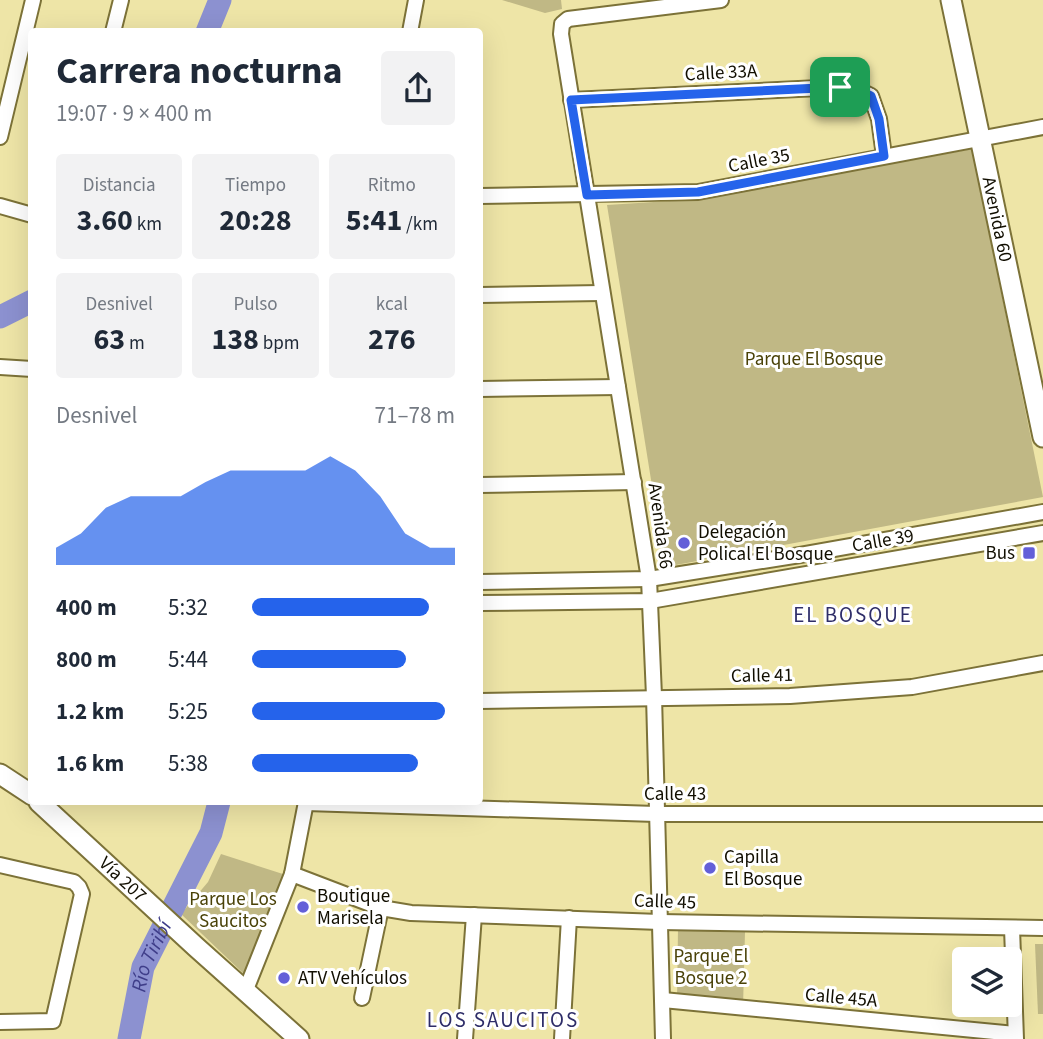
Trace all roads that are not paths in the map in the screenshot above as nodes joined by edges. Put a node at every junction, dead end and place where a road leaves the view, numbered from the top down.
1 (33, 0) edge
2 (121, 0) edge
3 (416, 0) edge
4 (720, 0) edge
5 (951, 0) edge
6 (114, 28) edge
7 (411, 28) edge
8 (571, 100) junction
9 (1043, 127) edge
10 (0, 137) edge
11 (980, 137) junction
12 (884, 156) junction
13 (587, 195) junction
14 (483, 196) edge
15 (0, 206) edge
16 (28, 214) edge
17 (601, 293) junction
18 (483, 295) edge
19 (0, 367) edge
20 (28, 369) edge
21 (618, 387) junction
22 (483, 389) edge
23 (1043, 437) edge
24 (634, 482) junction
25 (483, 485) edge
26 (1043, 512) edge
27 (1043, 533) edge
28 (649, 579) junction
29 (483, 582) edge
30 (650, 601) junction
31 (483, 603) edge
32 (1043, 663) edge
33 (654, 696) junction
34 (483, 701) edge
35 (0, 774) edge
36 (28, 792) edge
37 (43, 805) edge
38 (305, 805) edge
39 (394, 805) edge
40 (656, 814) junction
41 (1043, 814) edge
42 (0, 865) edge
43 (292, 874) junction
44 (381, 908) junction
45 (474, 915) junction
46 (569, 918) junction
47 (660, 922) junction
48 (1012, 928) junction
49 (1043, 928) edge
50 (245, 992) junction
51 (362, 998) dead end
52 (663, 1000) junction
53 (0, 1022) edge
54 (1016, 1036) edge
55 (299, 1039) edge
56 (466, 1039) edge
57 (562, 1039) edge
58 (663, 1039) edge

1 - 10 street
2 - 6 street
3 - 7 street
4 - 8 street, Avenida 66
5 - 11 street, Avenida 60
8 - 12 street, Calle 33A
8 - 13 street, Avenida 66
9 - 11 street, Calle 35
11 - 12 street, Calle 35
11 - 23 street, Avenida 60
12 - 13 street, Calle 35
13 - 14 street, Calle 35
13 - 17 street, Avenida 66
15 - 16 street
17 - 18 street
17 - 21 street, Avenida 66
19 - 20 street
21 - 22 street
21 - 24 street, Avenida 66
24 - 25 street
24 - 28 street, Avenida 66
26 - 28 street, Calle 39
27 - 30 street, Calle 39
28 - 29 street, Calle 39
28 - 30 street, Avenida 66
30 - 31 street, Calle 39
30 - 33 street, Avenida 66
32 - 33 street, Calle 41
33 - 34 street, Calle 41
33 - 40 street, Avenida 66
35 - 36 street
37 - 50 street, Vía 207
38 - 43 street
39 - 40 street, Calle 43
40 - 41 street, Calle 43
40 - 47 street, Avenida 66
42 - 53 street
43 - 44 street, Calle 45
43 - 50 street
44 - 45 street, Calle 45
44 - 51 street
45 - 46 street, Calle 45
45 - 56 street
46 - 47 street, Calle 45
46 - 57 street
47 - 48 street, Calle 45
47 - 52 street, Avenida 66
48 - 49 street, Calle 45
48 - 54 street
50 - 55 street, Vía 207
52 - 54 street, Calle 45A
52 - 58 street, Avenida 66

